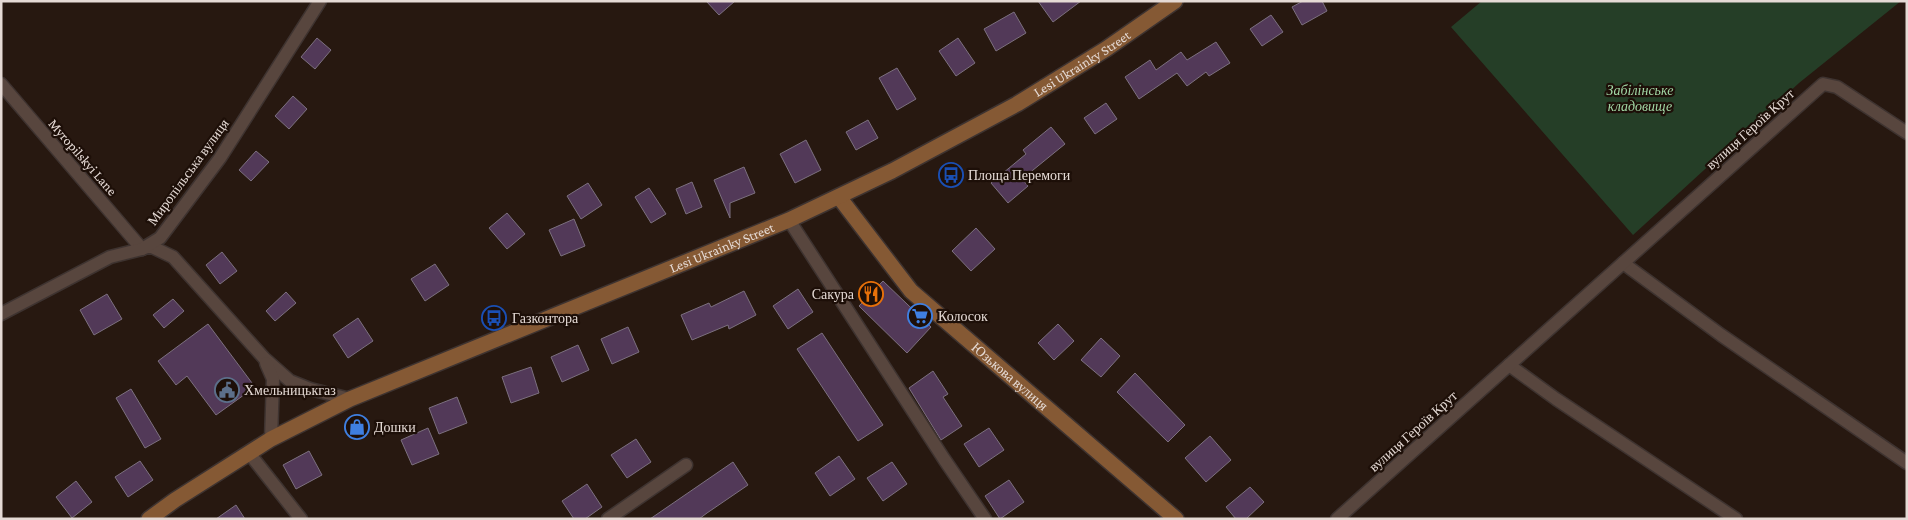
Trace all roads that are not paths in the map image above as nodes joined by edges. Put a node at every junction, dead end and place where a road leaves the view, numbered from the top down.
1 (320, 1) edge
2 (1176, 1) edge
3 (1, 84) edge
4 (1907, 133) edge
5 (838, 197) junction
6 (789, 220) junction
7 (142, 249) junction
8 (1623, 263) junction
9 (1, 314) edge
10 (264, 358) junction
11 (1509, 365) junction
12 (350, 399) junction
13 (271, 439) junction
14 (249, 453) junction
15 (1907, 463) edge
16 (686, 465) dead end
17 (149, 519) edge
18 (301, 519) edge
19 (608, 519) edge
20 (985, 519) edge
21 (1176, 519) edge
22 (1337, 519) edge
23 (1736, 519) edge

1 - 7 street, Миропільська вулиця
2 - 5 main road, Lesi Ukrainky Street
3 - 7 street, Myropilskyi Lane
4 - 8 street, вулиця Героїв Крут
5 - 6 main road, Lesi Ukrainky Street
5 - 21 main road, Юзькова вулиця
6 - 12 main road, Lesi Ukrainky Street
6 - 20 street
7 - 9 street, Миропільська вулиця
7 - 10 street
8 - 11 street, вулиця Героїв Крут
8 - 15 street
10 - 12 street
10 - 13 street
11 - 22 street, вулиця Героїв Крут
11 - 23 street
12 - 13 main road, Lesi Ukrainky Street
13 - 14 main road, Lesi Ukrainky Street
14 - 17 main road, Lesi Ukrainky Street
14 - 18 street
16 - 19 street

